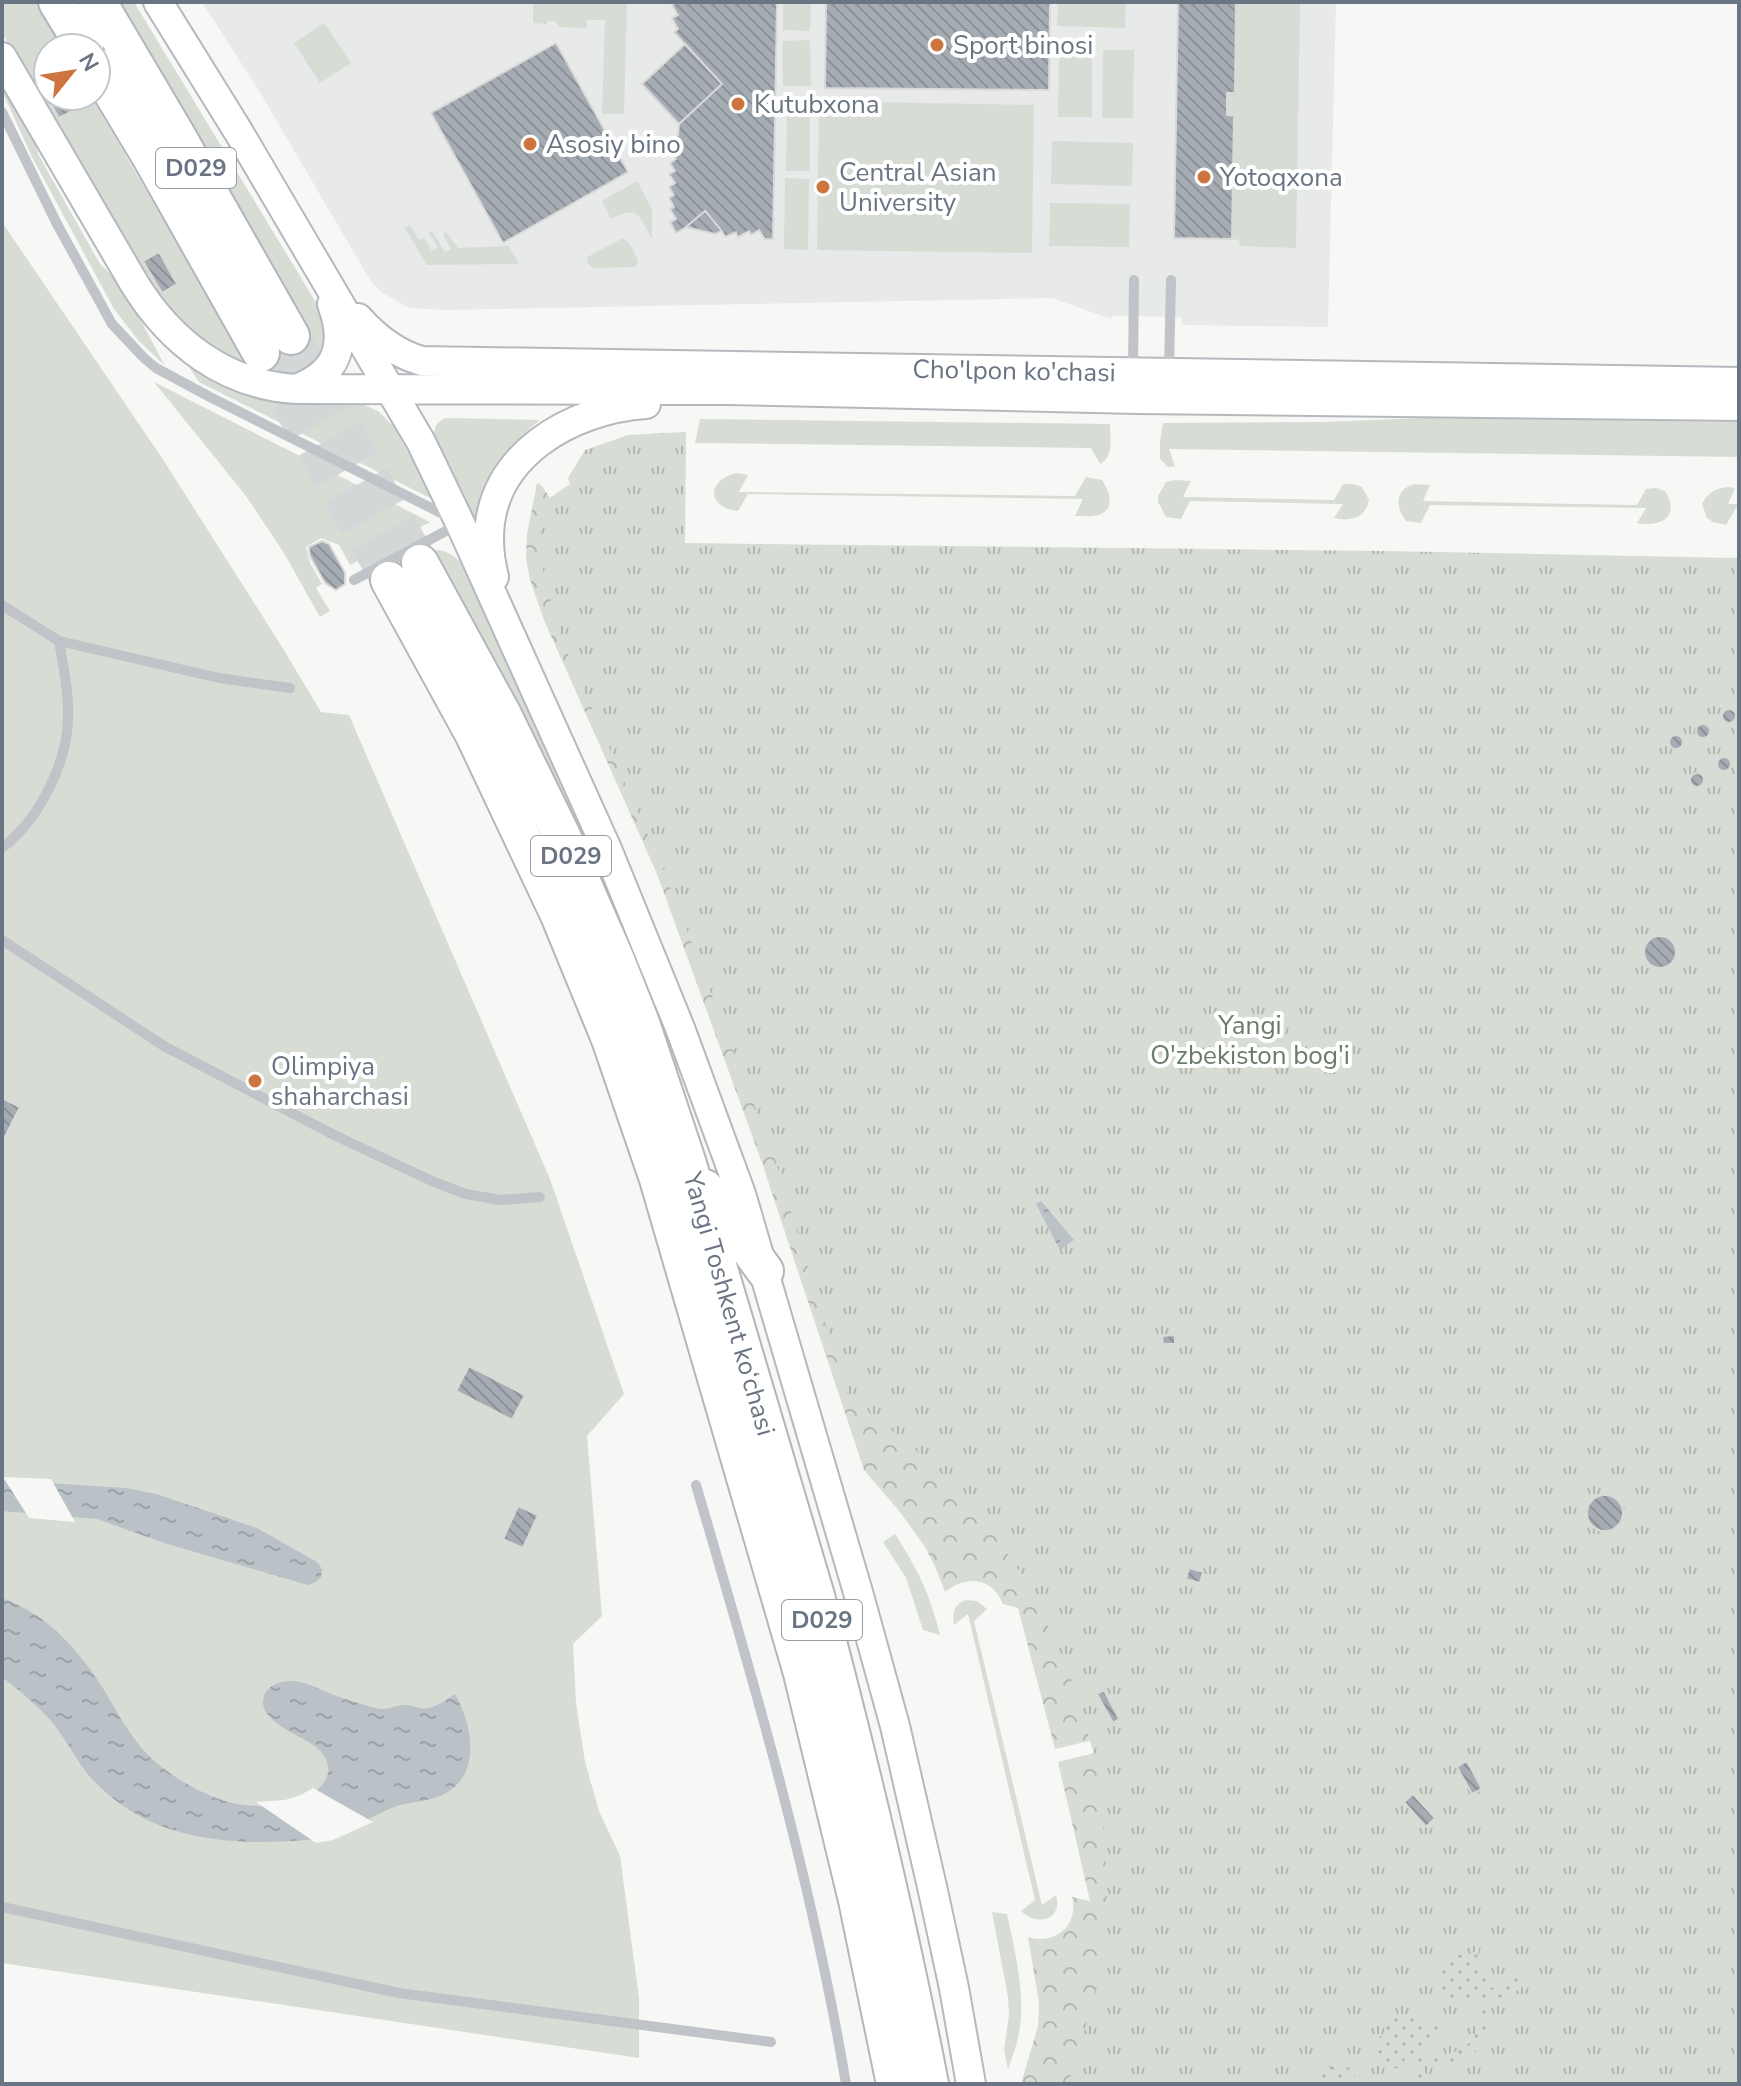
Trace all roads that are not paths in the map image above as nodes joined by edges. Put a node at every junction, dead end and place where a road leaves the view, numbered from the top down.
1 (57, 2) edge
2 (98, 2) edge
3 (158, 2) edge
4 (75, 32) edge
5 (2, 57) edge
6 (112, 93) edge
7 (2, 112) edge
8 (322, 277) junction
9 (1134, 280) dead end
10 (1171, 280) dead end
11 (1739, 382) edge
12 (1149, 384) junction
13 (296, 389) junction
14 (391, 389) junction
15 (827, 392) junction
16 (1739, 406) edge
17 (460, 523) junction
18 (420, 563) tunnel mouth
19 (372, 580) joint
20 (2, 605) edge
21 (513, 639) junction
22 (59, 641) junction
23 (290, 688) dead end
24 (2, 848) edge
25 (2, 940) edge
26 (688, 1164) junction
27 (540, 1197) dead end
28 (765, 1271) junction
29 (696, 1485) dead end
30 (2, 1907) edge
31 (771, 2042) dead end
32 (846, 2084) edge
33 (895, 2084) edge
34 (930, 2084) edge
35 (971, 2084) edge

1 - 4 highway
2 - 6 highway, D029
3 - 8 main road
5 - 13 main road, Cho'lpon ko'chasi
7 - 17 lane
8 - 12 main road, Cho'lpon ko'chasi
8 - 13 main road
8 - 14 main road
9 - 12 lane
10 - 12 lane
11 - 12 main road, Cho'lpon ko'chasi
12 - 15 main road, Cho'lpon ko'chasi
12 - 16 main road, Cho'lpon ko'chasi
13 - 14 main road, Cho'lpon ko'chasi
14 - 15 main road, Cho'lpon ko'chasi
14 - 17 main road
15 - 21 main road
17 - 19 lane
17 - 21 main road
18 - 26 highway, Yangi Toshkent ko‘chasi / D029
19 - 33 highway, Yangi Toshkent ko‘chasi / D029
20 - 22 lane
21 - 28 main road
22 - 23 lane
22 - 24 lane
25 - 27 lane
26 - 28 highway
26 - 34 highway, Yangi Toshkent ko‘chasi / D029
28 - 35 main road
29 - 32 lane
30 - 31 lane

